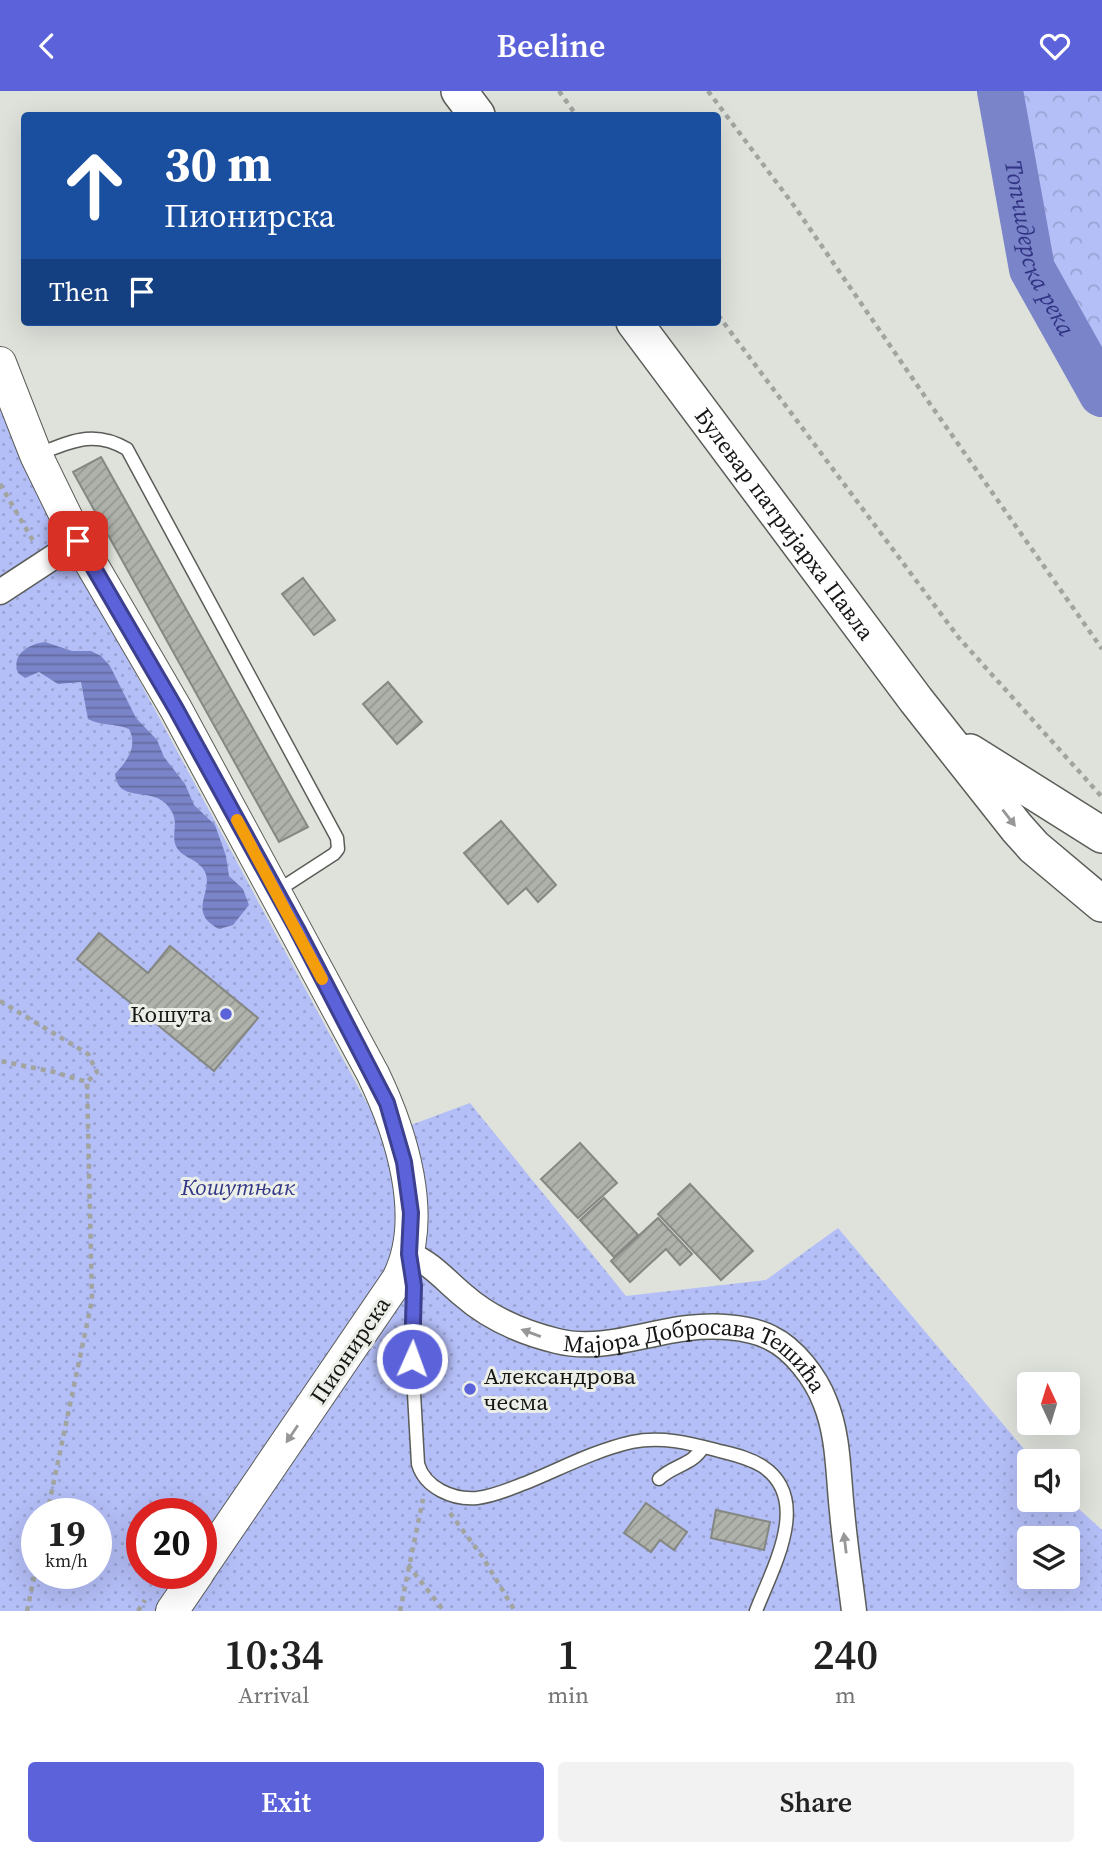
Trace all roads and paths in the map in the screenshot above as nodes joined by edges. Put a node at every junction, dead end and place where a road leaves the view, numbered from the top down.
1 (459, 91) edge
2 (559, 91) edge
3 (708, 91) edge
4 (476, 112) edge
5 (574, 112) edge
6 (721, 319) edge
7 (637, 326) edge
8 (0, 363) edge
9 (36, 455) junction
10 (0, 484) edge
11 (78, 541) junction
12 (46, 562) junction
13 (0, 592) edge
14 (1102, 649) edge
15 (937, 726) junction
16 (1102, 797) edge
17 (1102, 835) edge
18 (276, 891) junction
19 (1102, 904) edge
20 (0, 1000) edge
21 (0, 1061) edge
22 (87, 1082) junction
23 (409, 1254) junction
24 (703, 1447) junction
25 (659, 1479) dead end
26 (426, 1481) junction
27 (50, 1498) edge
28 (217, 1545) edge
29 (408, 1565) junction
30 (32, 1589) edge
31 (187, 1589) edge
32 (27, 1611) edge
33 (172, 1611) edge
34 (400, 1611) edge
35 (444, 1611) edge
36 (515, 1611) edge
37 (756, 1611) edge
38 (854, 1611) edge

1 - 4 main road
2 - 5 path
3 - 14 path
6 - 16 path
7 - 15 main road, Булевар патријарха Павла
8 - 9 street, Пионирска
9 - 11 street, Пионирска
9 - 18 lane
10 - 12 path
11 - 12 street
11 - 18 street, Пионирска
12 - 13 street
15 - 17 main road, Булевар патријарха Павла
15 -> 19 main road, Булевар патријарха Павла
18 - 23 street, Пионирска
20 - 22 path
21 - 22 path
22 - 27 path
23 - 26 lane
23 -> 28 street, Пионирска
38 -> 23 street, Мајора Добросава Тешића
24 - 25 lane
24 - 26 lane
24 - 37 lane
26 - 29 path
26 - 36 path
29 - 34 path
29 - 35 path
30 - 32 path
31 - 33 street

